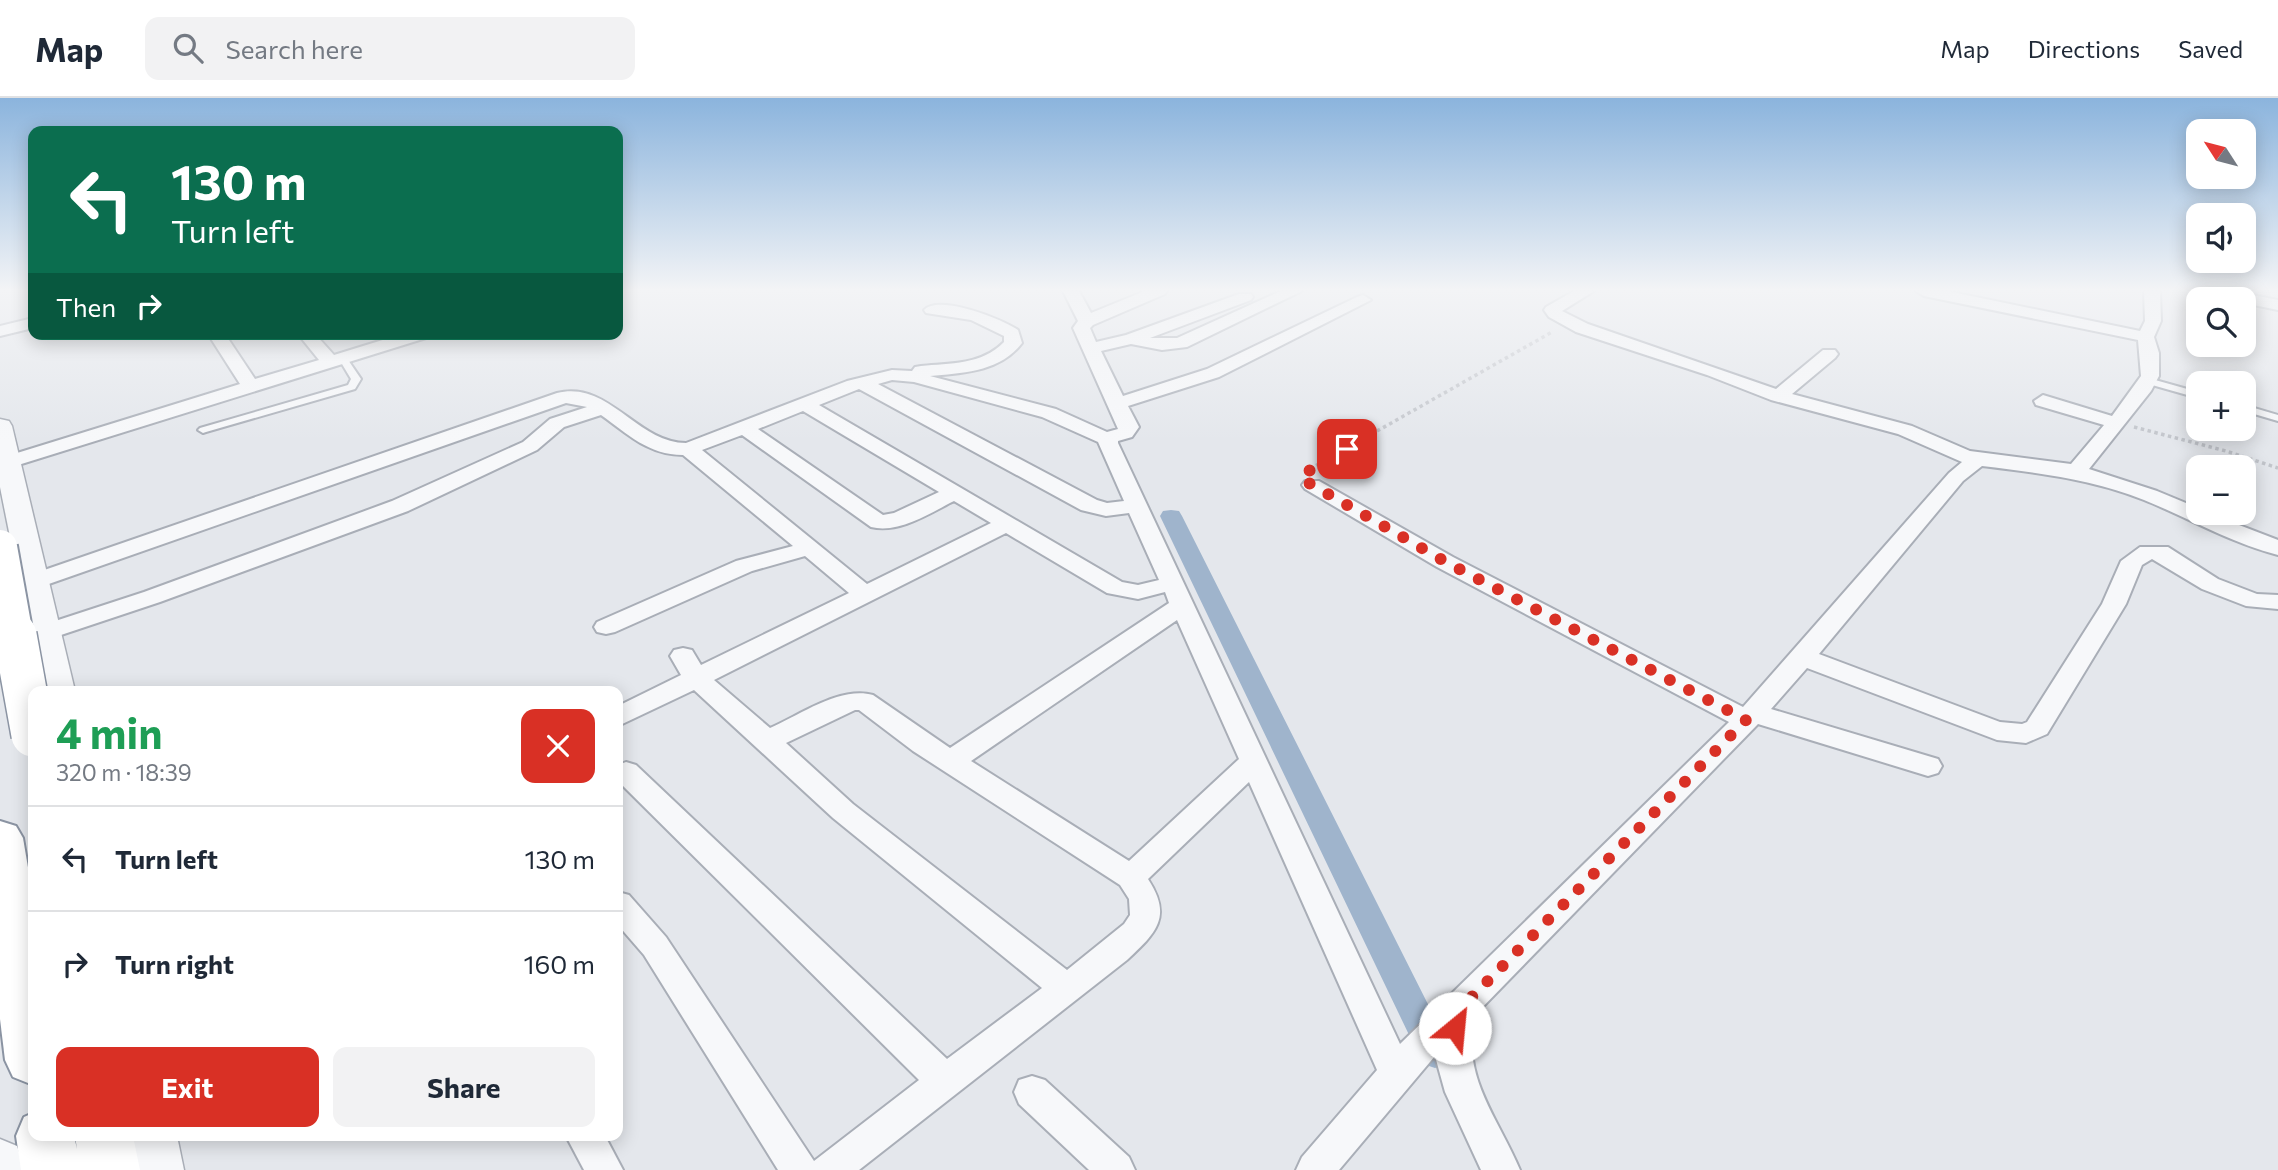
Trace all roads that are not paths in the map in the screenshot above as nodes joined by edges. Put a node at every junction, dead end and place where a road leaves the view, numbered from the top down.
1 (221, 341) edge
2 (314, 341) edge
3 (371, 341) edge
4 (399, 341) edge
5 (1013, 341) edge
6 (1088, 341) edge
7 (1122, 341) edge
8 (1145, 341) edge
9 (1185, 341) edge
10 (1279, 341) edge
11 (1623, 341) edge
12 (2147, 341) edge
13 (378, 348) junction
14 (1091, 348) junction
15 (1829, 354) dead end
16 (337, 360) junction
17 (892, 375) junction
18 (2148, 381) junction
19 (862, 383) junction
20 (251, 387) junction
21 (2186, 392) edge
22 (1778, 396) junction
23 (2043, 401) dead end
24 (805, 404) junction
25 (1117, 404) junction
26 (603, 408) junction
27 (2256, 412) edge
28 (2278, 418) edge
29 (2116, 423) junction
30 (0, 426) edge
31 (743, 427) junction
32 (203, 430) dead end
33 (1115, 436) junction
34 (688, 449) junction
35 (1979, 459) junction
36 (8, 462) junction
37 (2075, 471) junction
38 (1312, 485) road end
39 (955, 493) junction
40 (1137, 505) junction
41 (1007, 524) junction
42 (0, 547) edge
43 (810, 548) junction
44 (2278, 548) edge
45 (35, 581) junction
46 (1178, 594) junction
47 (866, 595) junction
48 (2278, 602) edge
49 (606, 627) dead end
50 (48, 640) junction
51 (1802, 657) junction
52 (0, 665) edge
53 (689, 667) junction
54 (57, 686) edge
55 (28, 707) edge
56 (623, 713) edge
57 (1750, 717) junction
58 (766, 741) junction
59 (1255, 760) junction
60 (951, 761) junction
61 (1928, 766) dead end
62 (626, 772) dead end
63 (0, 838) edge
64 (1131, 877) junction
65 (623, 910) edge
66 (1067, 989) junction
67 (1451, 1018) junction
68 (28, 1026) edge
69 (1401, 1068) junction
70 (946, 1083) junction
71 (1032, 1093) dead end
72 (46, 1141) edge
73 (105, 1141) edge
74 (154, 1141) edge
75 (588, 1141) edge
76 (0, 1162) edge
77 (1, 1170) edge
78 (51, 1170) edge
79 (110, 1170) edge
80 (160, 1170) edge
81 (604, 1170) edge
82 (799, 1170) edge
83 (829, 1170) edge
84 (1116, 1170) edge
85 (1315, 1170) edge
86 (1501, 1170) edge

1 - 20 street
2 - 16 street
3 - 13 street
4 - 13 street
5 - 17 street
6 - 14 street
7 - 14 street
8 - 9 street
10 - 25 street
11 - 22 street
12 - 18 street
13 - 16 street
14 - 25 street
15 - 22 street
16 - 20 street
16 - 32 lane
17 - 19 street
17 - 33 street
18 - 21 lane
18 - 29 street
19 - 24 street
19 - 40 street
20 - 36 street
22 - 35 street
23 - 29 street
24 - 31 street
24 - 39 street
25 - 33 street
26 - 34 street
26 - 45 street
26 - 50 street
27 - 28 lane
29 - 37 street
30 - 36 street
31 - 34 street
31 - 39 street
33 - 40 street
34 - 43 street
35 - 37 street
35 - 51 street
36 - 45 street
37 - 44 street
38 - 57 street
39 - 41 street
40 - 46 street
41 - 46 street
41 - 47 street
42 - 55 highway, bridge
43 - 47 street
43 - 49 street
45 - 50 street
46 - 59 street
46 - 60 street
47 - 53 street
48 - 51 street
50 - 52 street
50 - 54 street
51 - 57 street
53 - 56 street
53 - 58 street
57 - 61 street
57 - 67 street
58 - 60 street
58 - 66 street
59 - 64 street
59 - 69 street
60 - 64 street
62 - 70 street
63 - 68 highway
64 - 66 street
65 - 82 street
66 - 70 street
67 - 69 street
67 - 86 street
69 - 85 street
70 - 83 street
71 - 84 street
72 - 78 highway
73 - 79 highway
74 - 80 street
75 - 81 street
76 - 77 street

